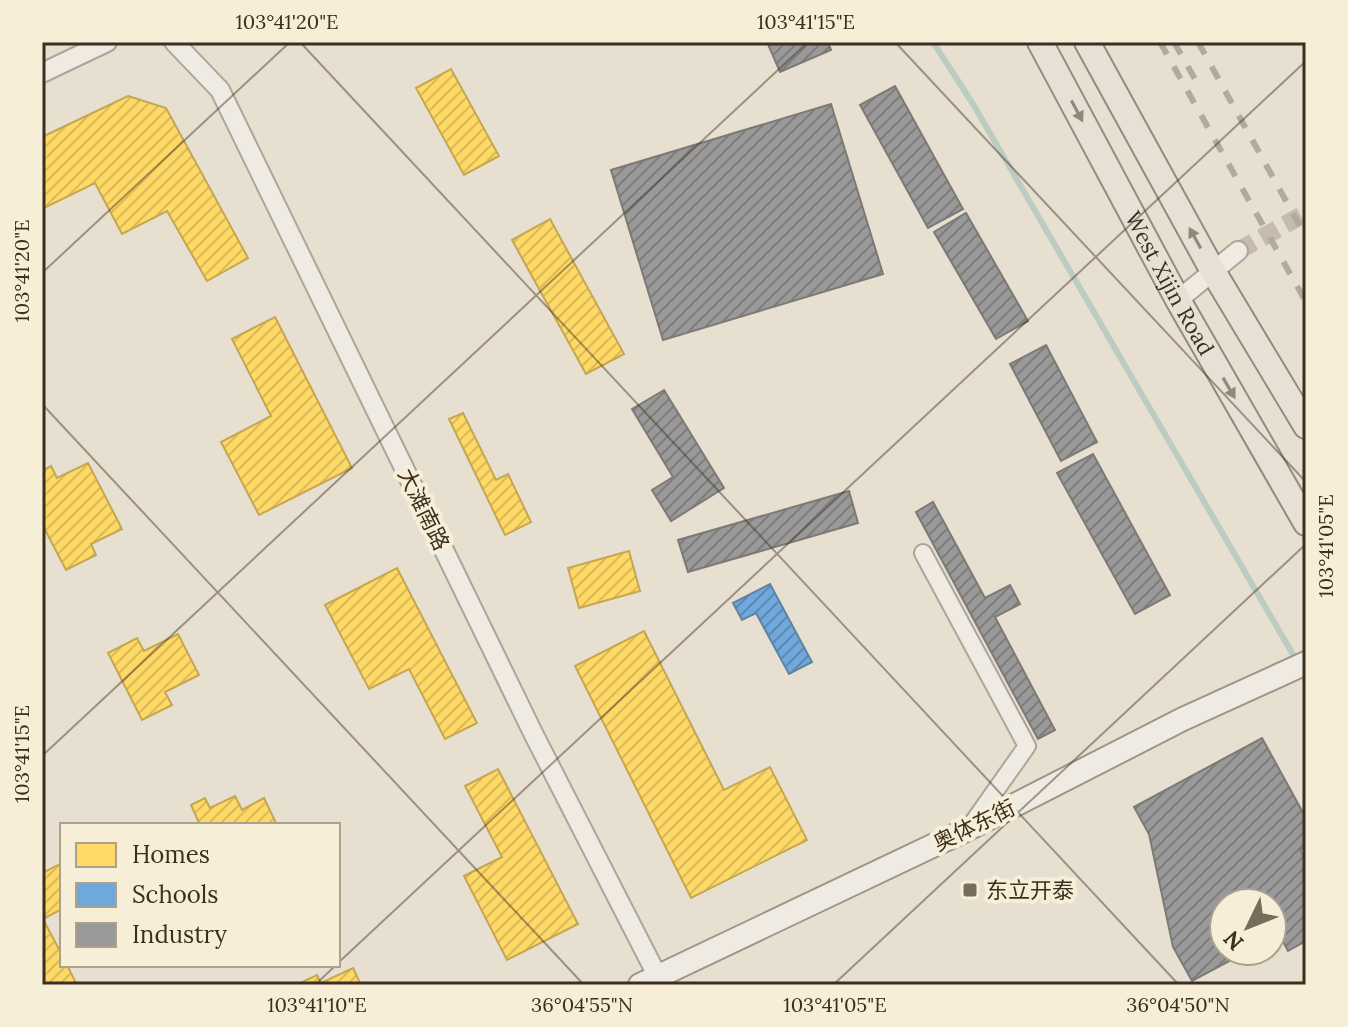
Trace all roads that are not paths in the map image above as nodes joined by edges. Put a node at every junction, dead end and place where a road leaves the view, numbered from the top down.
1 (107, 42) edge
2 (174, 42) edge
3 (1040, 42) edge
4 (1087, 42) edge
5 (42, 73) edge
6 (1238, 251) tunnel mouth
7 (1214, 273) junction
8 (1178, 300) junction
9 (1306, 426) edge
10 (1306, 523) edge
11 (923, 553) dead end
12 (1306, 663) edge
13 (968, 829) junction
14 (653, 982) edge

1 - 5 street
2 - 14 street, 大滩南路
3 -> 8 main road, West Xijin Road
7 -> 4 main road, West Xijin Road
6 - 7 street
7 - 8 street
7 - 9 main road, West Xijin Road
8 -> 10 main road, West Xijin Road
11 - 13 street
12 - 13 main road, 奥体东街
13 - 14 main road, 奥体东街

